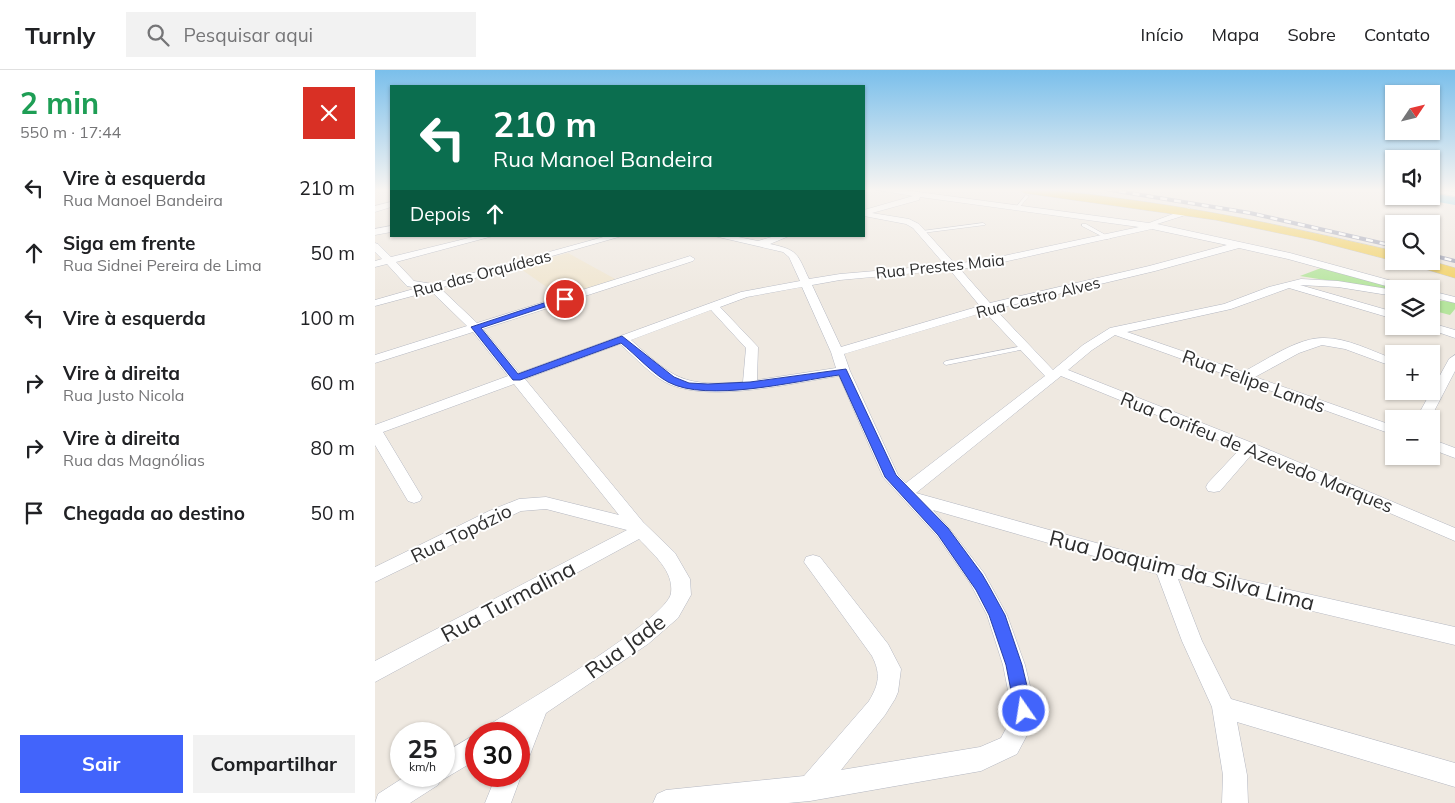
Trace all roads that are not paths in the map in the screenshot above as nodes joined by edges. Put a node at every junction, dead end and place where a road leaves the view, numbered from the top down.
1 (911, 223) edge
2 (1131, 223) edge
3 (1250, 223) edge
4 (1265, 223) edge
5 (983, 224) dead end
6 (1084, 225) dead end
7 (1152, 226) junction
8 (390, 229) edge
9 (375, 232) edge
10 (922, 232) junction
11 (485, 237) edge
12 (614, 237) edge
13 (723, 237) edge
14 (782, 237) edge
15 (1109, 238) junction
16 (758, 244) junction
17 (1240, 245) junction
18 (375, 246) edge
19 (1385, 252) edge
20 (1385, 252) edge
21 (689, 259) dead end
22 (389, 261) junction
23 (375, 264) edge
24 (1440, 266) edge
25 (954, 267) junction
26 (1440, 268) edge
27 (1455, 272) edge
28 (804, 282) junction
29 (1385, 282) edge
30 (1286, 285) junction
31 (433, 287) junction
32 (1385, 292) edge
33 (1440, 298) edge
34 (1455, 301) edge
35 (375, 303) edge
36 (712, 306) junction
37 (989, 307) junction
38 (1385, 313) edge
39 (475, 327) junction
40 (1440, 329) edge
41 (1114, 331) junction
42 (1455, 334) edge
43 (622, 339) junction
44 (1023, 348) junction
45 (837, 352) junction
46 (1455, 359) edge
47 (375, 360) edge
48 (1385, 360) edge
49 (946, 362) dead end
50 (843, 371) junction
51 (1056, 374) junction
52 (1440, 375) edge
53 (1244, 377) junction
54 (516, 378) junction
55 (750, 385) junction
56 (1385, 428) edge
57 (375, 431) edge
58 (1440, 447) edge
59 (1250, 448) junction
60 (1455, 453) edge
61 (1214, 486) dead end
62 (909, 495) junction
63 (414, 497) dead end
64 (639, 528) junction
65 (1455, 535) edge
66 (813, 562) dead end
67 (1165, 569) junction
68 (375, 575) edge
69 (1455, 636) edge
70 (375, 672) edge
71 (537, 707) junction
72 (1223, 707) junction
73 (514, 722) edge
74 (530, 724) edge
75 (1455, 775) edge
76 (412, 787) edge
77 (505, 787) edge
78 (810, 788) junction
79 (387, 803) edge
80 (498, 803) edge
81 (666, 803) edge
82 (1235, 803) edge

1 - 10 street, Rua Corifeu de Azevedo Marques
2 - 7 street
3 - 20 main road
4 - 19 main road
5 - 10 lane
6 - 15 lane
7 - 15 street, Rua Prestes Maia
7 - 17 street
8 - 9 street
10 - 25 street, Rua Corifeu de Azevedo Marques
11 - 22 street
12 - 31 street, Rua das Orquídeas
13 - 16 street
14 - 16 street
15 - 25 street, Rua Prestes Maia
16 - 28 street
17 - 29 street
17 - 37 street, Rua Castro Alves
18 - 22 street
21 - 39 street
22 - 23 street
22 - 31 street
24 - 27 main road
25 - 28 street, Rua Prestes Maia
25 - 37 street, Rua Corifeu de Azevedo Marques
26 - 27 main road
28 - 36 street, Rua Prestes Maia
28 - 45 street
30 - 32 street
30 - 38 street
30 - 41 street
31 - 35 street, Rua das Orquídeas
31 - 39 street, Rua Jade
33 - 34 street
36 - 43 street, Rua Prestes Maia
36 - 55 street
37 - 44 street, Rua Corifeu de Azevedo Marques
37 - 45 street, Rua Castro Alves
39 - 47 street
39 - 54 street, Rua Jade
40 - 42 street
41 - 51 street
41 - 53 street, Rua Felipe Lands
43 - 54 street, Rua Prestes Maia
43 - 55 street
44 - 49 lane
44 - 51 street, Rua Corifeu de Azevedo Marques
45 - 50 street
46 - 52 street
48 - 53 street
50 - 55 street
50 - 62 street
51 - 59 street, Rua Corifeu de Azevedo Marques
51 - 62 street
53 - 56 street, Rua Felipe Lands
54 - 57 street, Rua Prestes Maia
54 - 64 street, Rua Jade
57 - 63 street
58 - 60 street
59 - 61 street
59 - 65 street, Rua Corifeu de Azevedo Marques
62 - 67 street, Rua Joaquim da Silva Lima
62 - 78 street
64 - 68 street, Rua Topázio
64 - 70 street, Rua Turmalina
64 - 71 street, Rua Jade
66 - 78 street
67 - 69 street, Rua Joaquim da Silva Lima
67 - 72 street
71 - 73 street, Rua Jade
71 - 74 street
72 - 75 street
72 - 82 street
76 - 79 street
77 - 80 street
78 - 81 street

